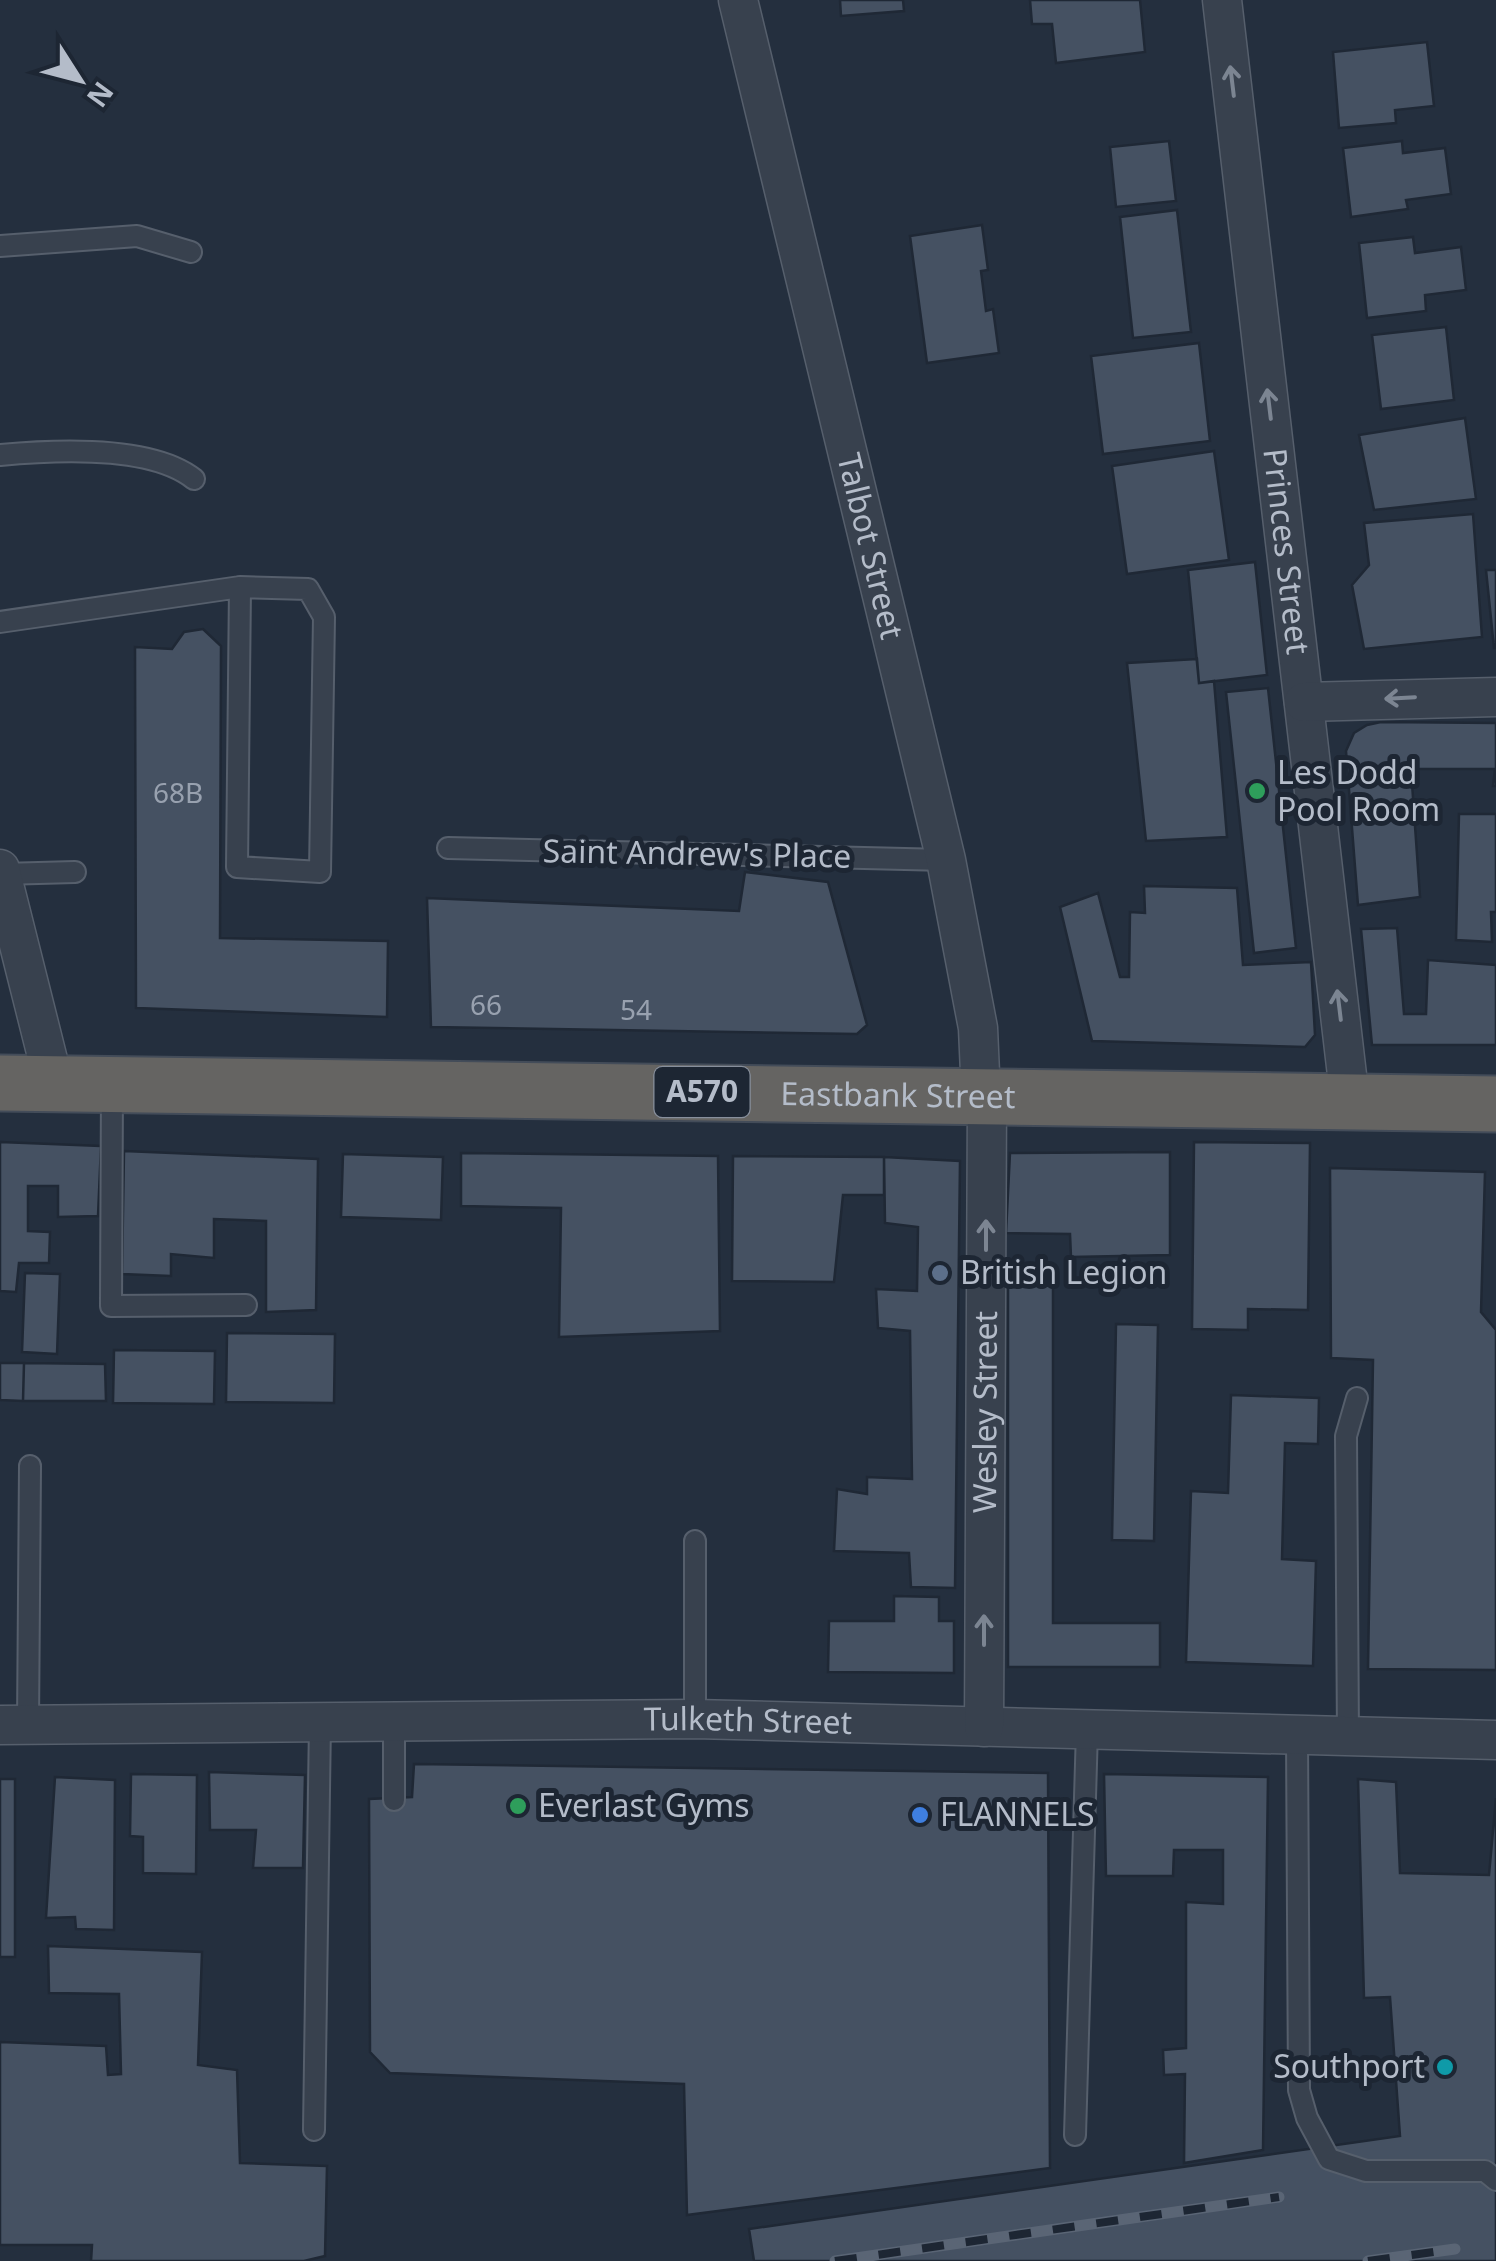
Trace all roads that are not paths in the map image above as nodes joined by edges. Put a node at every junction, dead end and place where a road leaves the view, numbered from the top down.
1 (738, 0) edge
2 (1222, 0) edge
3 (0, 246) edge
4 (191, 252) dead end
5 (0, 455) edge
6 (194, 479) dead end
7 (240, 587) junction
8 (0, 622) edge
9 (1496, 697) edge
10 (1304, 702) junction
11 (448, 848) dead end
12 (946, 860) junction
13 (1, 871) edge
14 (75, 872) dead end
15 (0, 1083) edge
16 (54, 1084) junction
17 (112, 1084) junction
18 (984, 1096) junction
19 (1350, 1102) junction
20 (1496, 1104) edge
21 (246, 1306) dead end
22 (1357, 1398) dead end
23 (30, 1466) dead end
24 (695, 1541) dead end
25 (695, 1719) junction
26 (320, 1722) junction
27 (394, 1722) junction
28 (14, 1725) edge
29 (984, 1727) junction
30 (1086, 1730) junction
31 (1298, 1736) junction
32 (1348, 1737) junction
33 (1496, 1740) edge
34 (394, 1800) dead end
35 (314, 2130) dead end
36 (1075, 2136) dead end
37 (1496, 2180) edge

1 - 12 street, Talbot Street
10 -> 2 street, Princes Street
3 - 4 lane
5 - 6 lane
7 - 7 lane
7 - 8 lane
9 -> 10 street
19 -> 10 street, Princes Street
11 - 12 lane, Saint Andrew's Place
12 - 18 street, Talbot Street
13 - 14 lane
13 - 16 street
15 - 16 highway, Eastbank Street / A570
16 - 17 highway, Eastbank Street / A570
17 - 18 highway, Eastbank Street / A570
17 - 21 lane
18 - 19 highway, Eastbank Street / A570
29 -> 18 street, Wesley Street
19 - 20 highway, Eastbank Street / A570
22 - 32 lane
23 - 28 lane
24 - 25 lane
25 - 27 street, Tulketh Street
25 - 29 street, Tulketh Street
26 - 27 street, Tulketh Street
26 - 28 street, Tulketh Street
26 - 35 lane
27 - 34 lane
29 - 30 street, Tulketh Street
30 - 31 street, Tulketh Street
30 - 36 lane
31 - 32 street, Tulketh Street
31 - 37 lane
32 - 33 street, Tulketh Street

